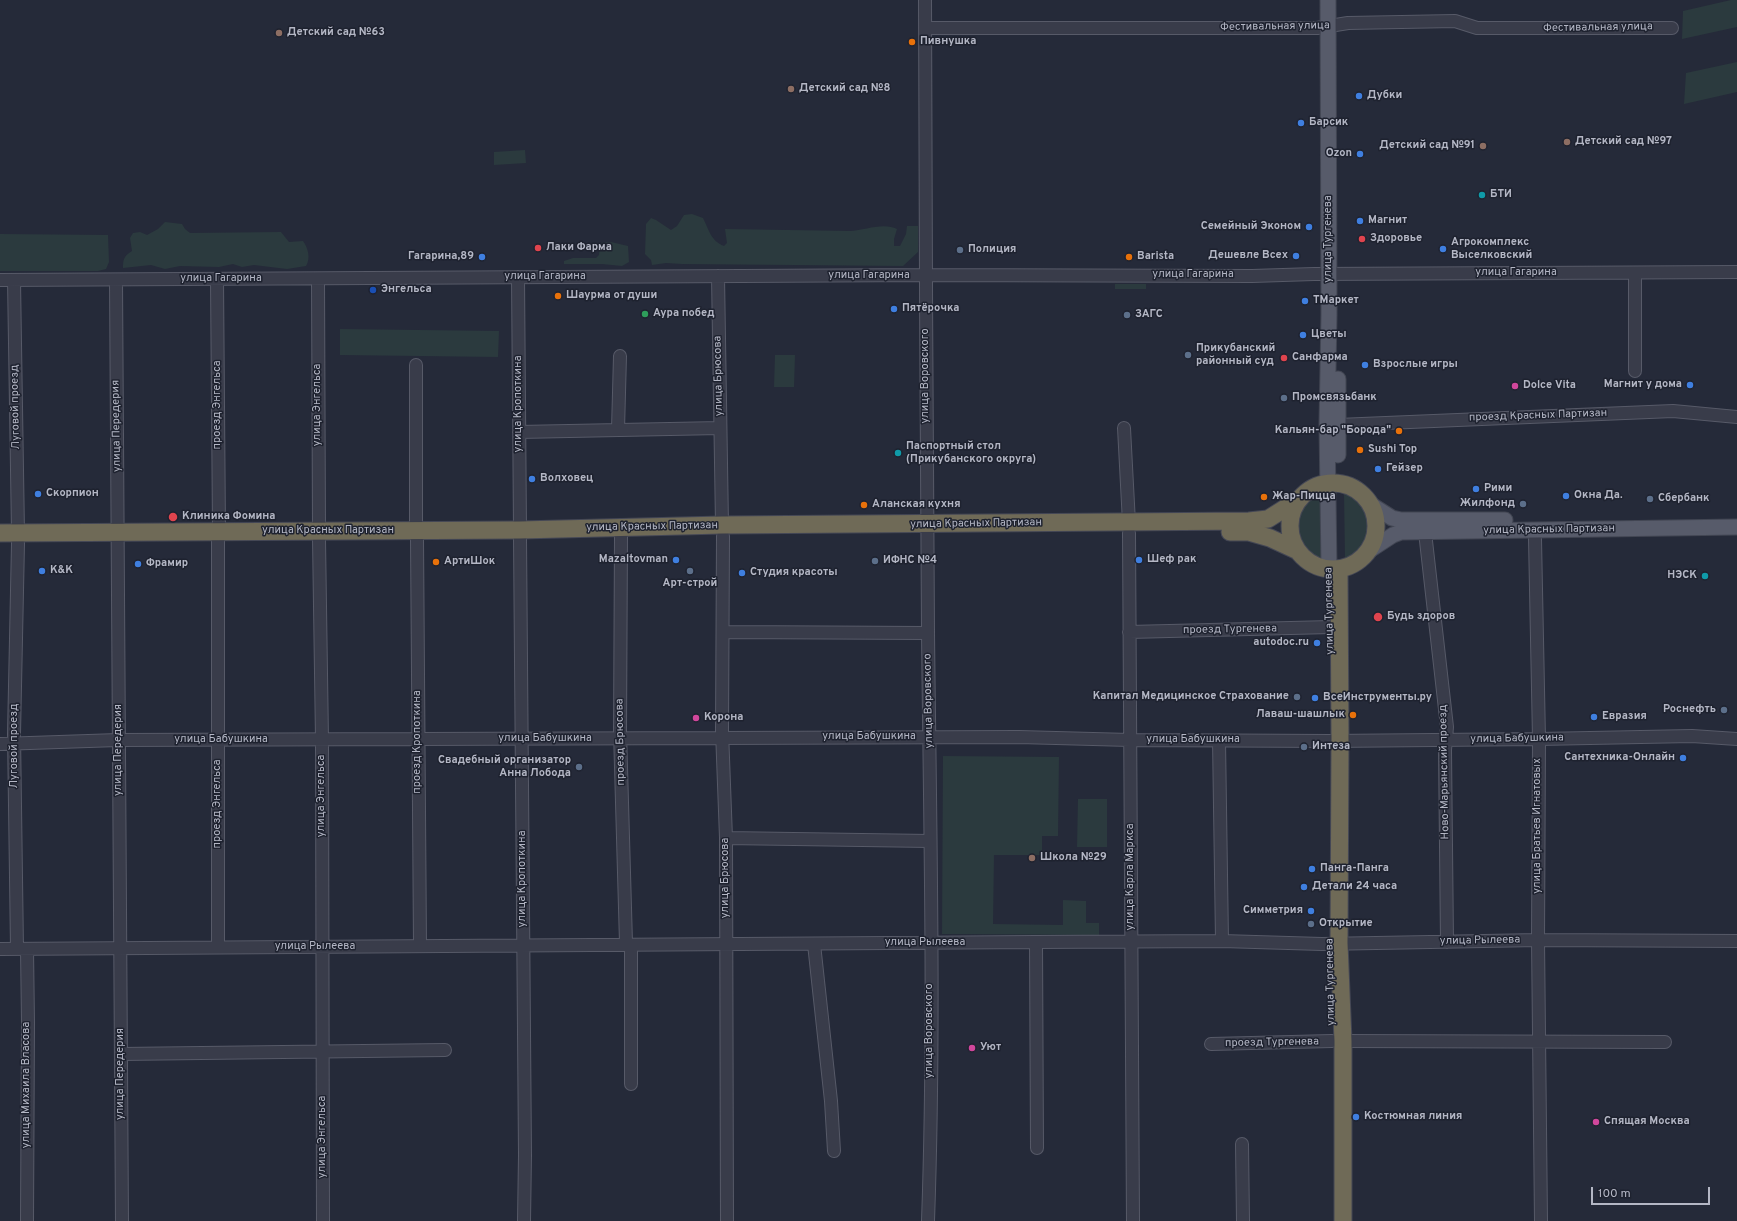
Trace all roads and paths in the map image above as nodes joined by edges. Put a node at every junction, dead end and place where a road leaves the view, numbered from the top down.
1 (925, 0) edge
2 (1328, 0) edge
3 (1335, 0) edge
4 (1332, 27) junction
5 (926, 28) junction
6 (1672, 28) dead end
7 (1737, 272) edge
8 (1635, 273) junction
9 (1333, 274) junction
10 (926, 275) junction
11 (718, 276) junction
12 (518, 277) junction
13 (217, 279) junction
14 (318, 279) junction
15 (0, 280) edge
16 (14, 280) junction
17 (116, 280) junction
18 (620, 356) dead end
19 (416, 365) dead end
20 (1635, 371) dead end
21 (1737, 417) edge
22 (1338, 425) junction
23 (720, 428) junction
24 (1124, 428) dead end
25 (618, 429) junction
26 (519, 432) junction
27 (1334, 483) junction
28 (1298, 500) junction
29 (1370, 504) junction
30 (1737, 518) edge
31 (1737, 527) edge
32 (1129, 528) junction
33 (927, 529) junction
34 (723, 530) junction
35 (1425, 532) junction
36 (0, 533) edge
37 (520, 534) junction
38 (319, 535) junction
39 (416, 535) junction
40 (218, 536) junction
41 (118, 537) junction
42 (621, 537) junction
43 (18, 538) junction
44 (1535, 539) dead end
45 (0, 543) edge
46 (1296, 550) junction
47 (1367, 552) junction
48 (1334, 569) junction
49 (1331, 627) junction
50 (724, 632) junction
51 (1129, 632) junction
52 (928, 633) junction
53 (929, 737) junction
54 (722, 738) junction
55 (522, 739) junction
56 (620, 739) junction
57 (1539, 739) junction
58 (1737, 739) edge
59 (118, 740) junction
60 (322, 740) junction
61 (418, 740) junction
62 (1130, 740) junction
63 (1219, 740) junction
64 (1335, 740) junction
65 (1446, 740) junction
66 (219, 741) junction
67 (0, 744) edge
68 (14, 744) junction
69 (726, 838) junction
70 (930, 841) junction
71 (1538, 940) junction
72 (1222, 941) junction
73 (1737, 941) edge
74 (1036, 942) junction
75 (1131, 942) junction
76 (1447, 942) junction
77 (930, 943) junction
78 (1334, 943) junction
79 (726, 944) junction
80 (814, 944) junction
81 (631, 945) junction
82 (420, 946) junction
83 (523, 946) junction
84 (322, 947) junction
85 (120, 948) junction
86 (218, 948) junction
87 (0, 949) edge
88 (22, 949) junction
89 (1337, 1041) junction
90 (1539, 1042) junction
91 (1665, 1042) dead end
92 (1211, 1044) dead end
93 (445, 1050) dead end
94 (323, 1052) junction
95 (120, 1054) junction
96 (631, 1084) dead end
97 (1242, 1144) dead end
98 (1037, 1148) dead end
99 (834, 1151) dead end
100 (27, 1221) edge
101 (122, 1221) edge
102 (323, 1221) edge
103 (524, 1221) edge
104 (727, 1221) edge
105 (928, 1221) edge
106 (1133, 1221) edge
107 (1243, 1221) edge
108 (1335, 1221) edge
109 (1343, 1221) edge
110 (1541, 1221) edge

1 - 5 street, улица Воровского
2 - 4 main road, улица Тургенева
3 - 4 main road, улица Тургенева
4 - 5 street, Фестивальная улица
4 - 6 street, Фестивальная улица
4 - 9 main road, улица Тургенева
5 - 10 street, улица Воровского
7 - 8 street, улица Гагарина
8 - 9 street, улица Гагарина
8 - 20 street
9 - 10 street, улица Гагарина
9 - 22 main road, улица Тургенева
9 - 27 main road, улица Тургенева
10 - 11 street, улица Гагарина
10 - 33 street, улица Воровского
11 - 12 street, улица Гагарина
11 - 23 street, улица Брюсова
12 - 14 street, улица Гагарина
12 - 26 street, улица Кропоткина
13 - 14 street, улица Гагарина
13 - 17 street, улица Гагарина
13 - 40 street, проезд Энгельса
14 - 38 street, улица Энгельса
15 - 16 street, улица Гагарина
16 - 17 street, улица Гагарина
16 - 43 street, Луговой проезд
17 - 41 street, улица Передерия
18 - 25 street
19 - 39 street, проезд Кропоткина
21 - 22 street, проезд Красных Партизан
22 - 27 main road, улица Тургенева
23 - 25 street, улица Брюсова
23 - 34 street, улица Брюсова
24 - 32 street, улица Карла Маркса
25 - 26 street, улица Брюсова
26 - 37 street, улица Кропоткина
27 - 28 highway, улица Красных Партизан
27 - 29 highway
27 - 48 main road, улица Тургенева
28 - 32 highway, улица Красных Партизан
28 - 46 highway
29 - 30 main road, улица Красных Партизан
29 - 47 highway
31 - 35 main road, улица Красных Партизан
32 - 33 highway, улица Красных Партизан
32 - 46 highway, улица Красных Партизан
32 - 51 street, улица Карла Маркса
33 - 34 highway, улица Красных Партизан
33 - 52 street, улица Воровского
34 - 37 highway, улица Красных Партизан
34 - 42 highway, улица Красных Партизан
34 - 50 street, улица Брюсова
35 - 47 main road, улица Красных Партизан
35 - 65 street, Ново-Марьянский проезд
36 - 43 highway, улица Красных Партизан
37 - 39 highway, улица Красных Партизан
37 - 42 highway, улица Красных Партизан
37 - 55 street, улица Кропоткина
38 - 39 highway, улица Красных Партизан
38 - 40 highway, улица Красных Партизан
38 - 60 street, улица Энгельса
39 - 61 street, проезд Кропоткина
40 - 41 highway, улица Красных Партизан
40 - 66 street, проезд Энгельса
41 - 43 highway, улица Красных Партизан
41 - 59 street, улица Передерия
42 - 56 street, проезд Брюсова
43 - 45 highway, улица Красных Партизан
43 - 68 street, Луговой проезд
44 - 57 street, улица Братьев Игнатовых
46 - 48 highway, улица Красных Партизан
47 - 48 highway
48 - 49 highway, улица Тургенева
48 - 64 highway, улица Тургенева
49 - 51 street, проезд Тургенева
49 - 64 highway, улица Тургенева
50 - 52 street
50 - 54 street, улица Брюсова
51 - 62 street, улица Карла Маркса
52 - 53 street, улица Воровского
53 - 54 street, улица Бабушкина
53 - 62 street, улица Бабушкина
53 - 70 street, улица Воровского
54 - 56 street, улица Бабушкина
54 - 69 street, улица Брюсова
55 - 56 street, улица Бабушкина
55 - 61 street, улица Бабушкина
55 - 83 street, улица Кропоткина
56 - 81 street, проезд Брюсова
57 - 58 street, улица Бабушкина
57 - 65 street, улица Бабушкина
57 - 71 street, улица Братьев Игнатовых
59 - 66 street, улица Бабушкина
59 - 68 street, улица Бабушкина
59 - 85 street, улица Передерия
60 - 61 street, улица Бабушкина
60 - 66 street, улица Бабушкина
60 - 84 street, улица Энгельса
61 - 82 street, проезд Кропоткина
62 - 63 street, улица Бабушкина
62 - 75 street, улица Карла Маркса
63 - 64 street, улица Бабушкина
63 - 72 street
64 - 65 street, улица Бабушкина
64 - 78 highway, улица Тургенева
65 - 76 street, Ново-Марьянский проезд
66 - 86 street, проезд Энгельса
67 - 68 street, улица Бабушкина
68 - 88 street, Луговой проезд
69 - 70 street
69 - 79 street, улица Брюсова
70 - 77 street, улица Воровского
71 - 73 street, улица Рылеева
71 - 76 street, улица Рылеева
71 - 90 street, улица Братьев Игнатовых
72 - 75 street, улица Рылеева
72 - 78 street, улица Рылеева
74 - 75 street, улица Рылеева
74 - 77 street, улица Рылеева
74 - 98 street
75 - 106 street, улица Карла Маркса
76 - 78 street, улица Рылеева
77 - 80 street, улица Рылеева
77 - 105 street, улица Воровского
78 - 89 highway, улица Тургенева
79 - 80 street, улица Рылеева
79 - 81 street, улица Рылеева
79 - 104 street, улица Брюсова
80 - 99 street
81 - 83 street, улица Рылеева
81 - 96 street
82 - 83 street, улица Рылеева
82 - 84 street, улица Рылеева
83 - 103 street, улица Кропоткина
84 - 86 street, улица Рылеева
84 - 94 street, улица Энгельса
85 - 86 street, улица Рылеева
85 - 88 street, улица Рылеева
85 - 95 street, улица Передерия
87 - 88 street, улица Рылеева
88 - 100 street, улица Михаила Власова
89 - 90 street
89 - 92 street, проезд Тургенева
89 - 108 highway, улица Тургенева
89 - 109 highway, улица Тургенева
90 - 91 street
90 - 110 street, улица Братьев Игнатовых
93 - 94 street
94 - 95 street
94 - 102 street, улица Энгельса
95 - 101 street, улица Передерия
97 - 107 street

